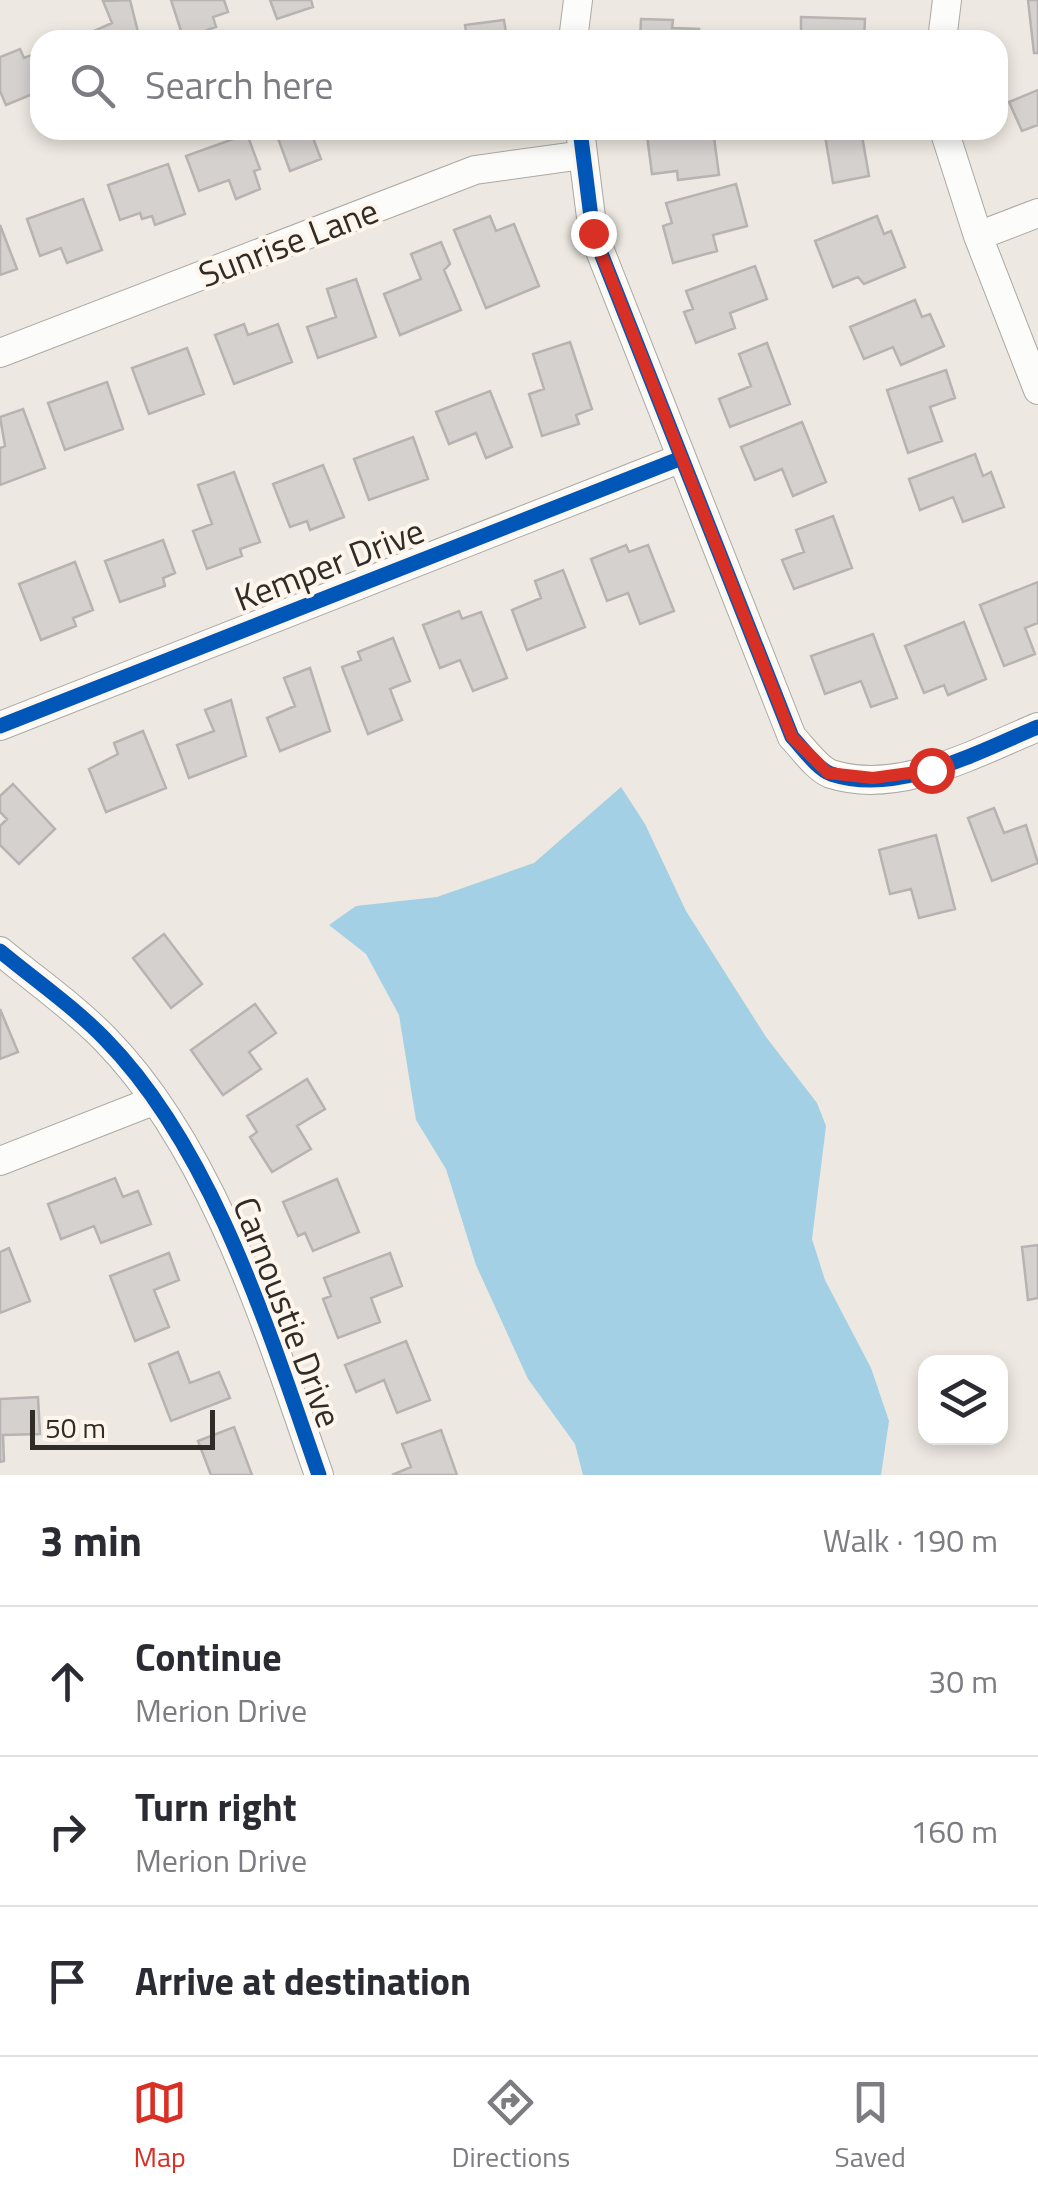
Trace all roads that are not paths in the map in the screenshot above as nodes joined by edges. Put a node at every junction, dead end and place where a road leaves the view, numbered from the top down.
1 (578, 0) edge
2 (947, 0) edge
3 (574, 30) edge
4 (943, 30) edge
5 (947, 140) edge
6 (582, 143) edge
7 (1038, 213) edge
8 (978, 236) junction
9 (0, 353) edge
10 (1038, 390) edge
11 (679, 459) junction
12 (0, 726) edge
13 (1038, 727) edge
14 (0, 951) edge
15 (153, 1101) junction
16 (0, 1161) edge
17 (319, 1475) edge

1 - 3 street
2 - 4 street
5 - 8 street
6 - 9 street, Sunrise Lane
6 - 11 street
7 - 8 street
8 - 10 street
11 - 12 street, Kemper Drive
11 - 13 street
14 - 15 street, Carnoustie Drive
15 - 16 street
15 - 17 street, Carnoustie Drive

